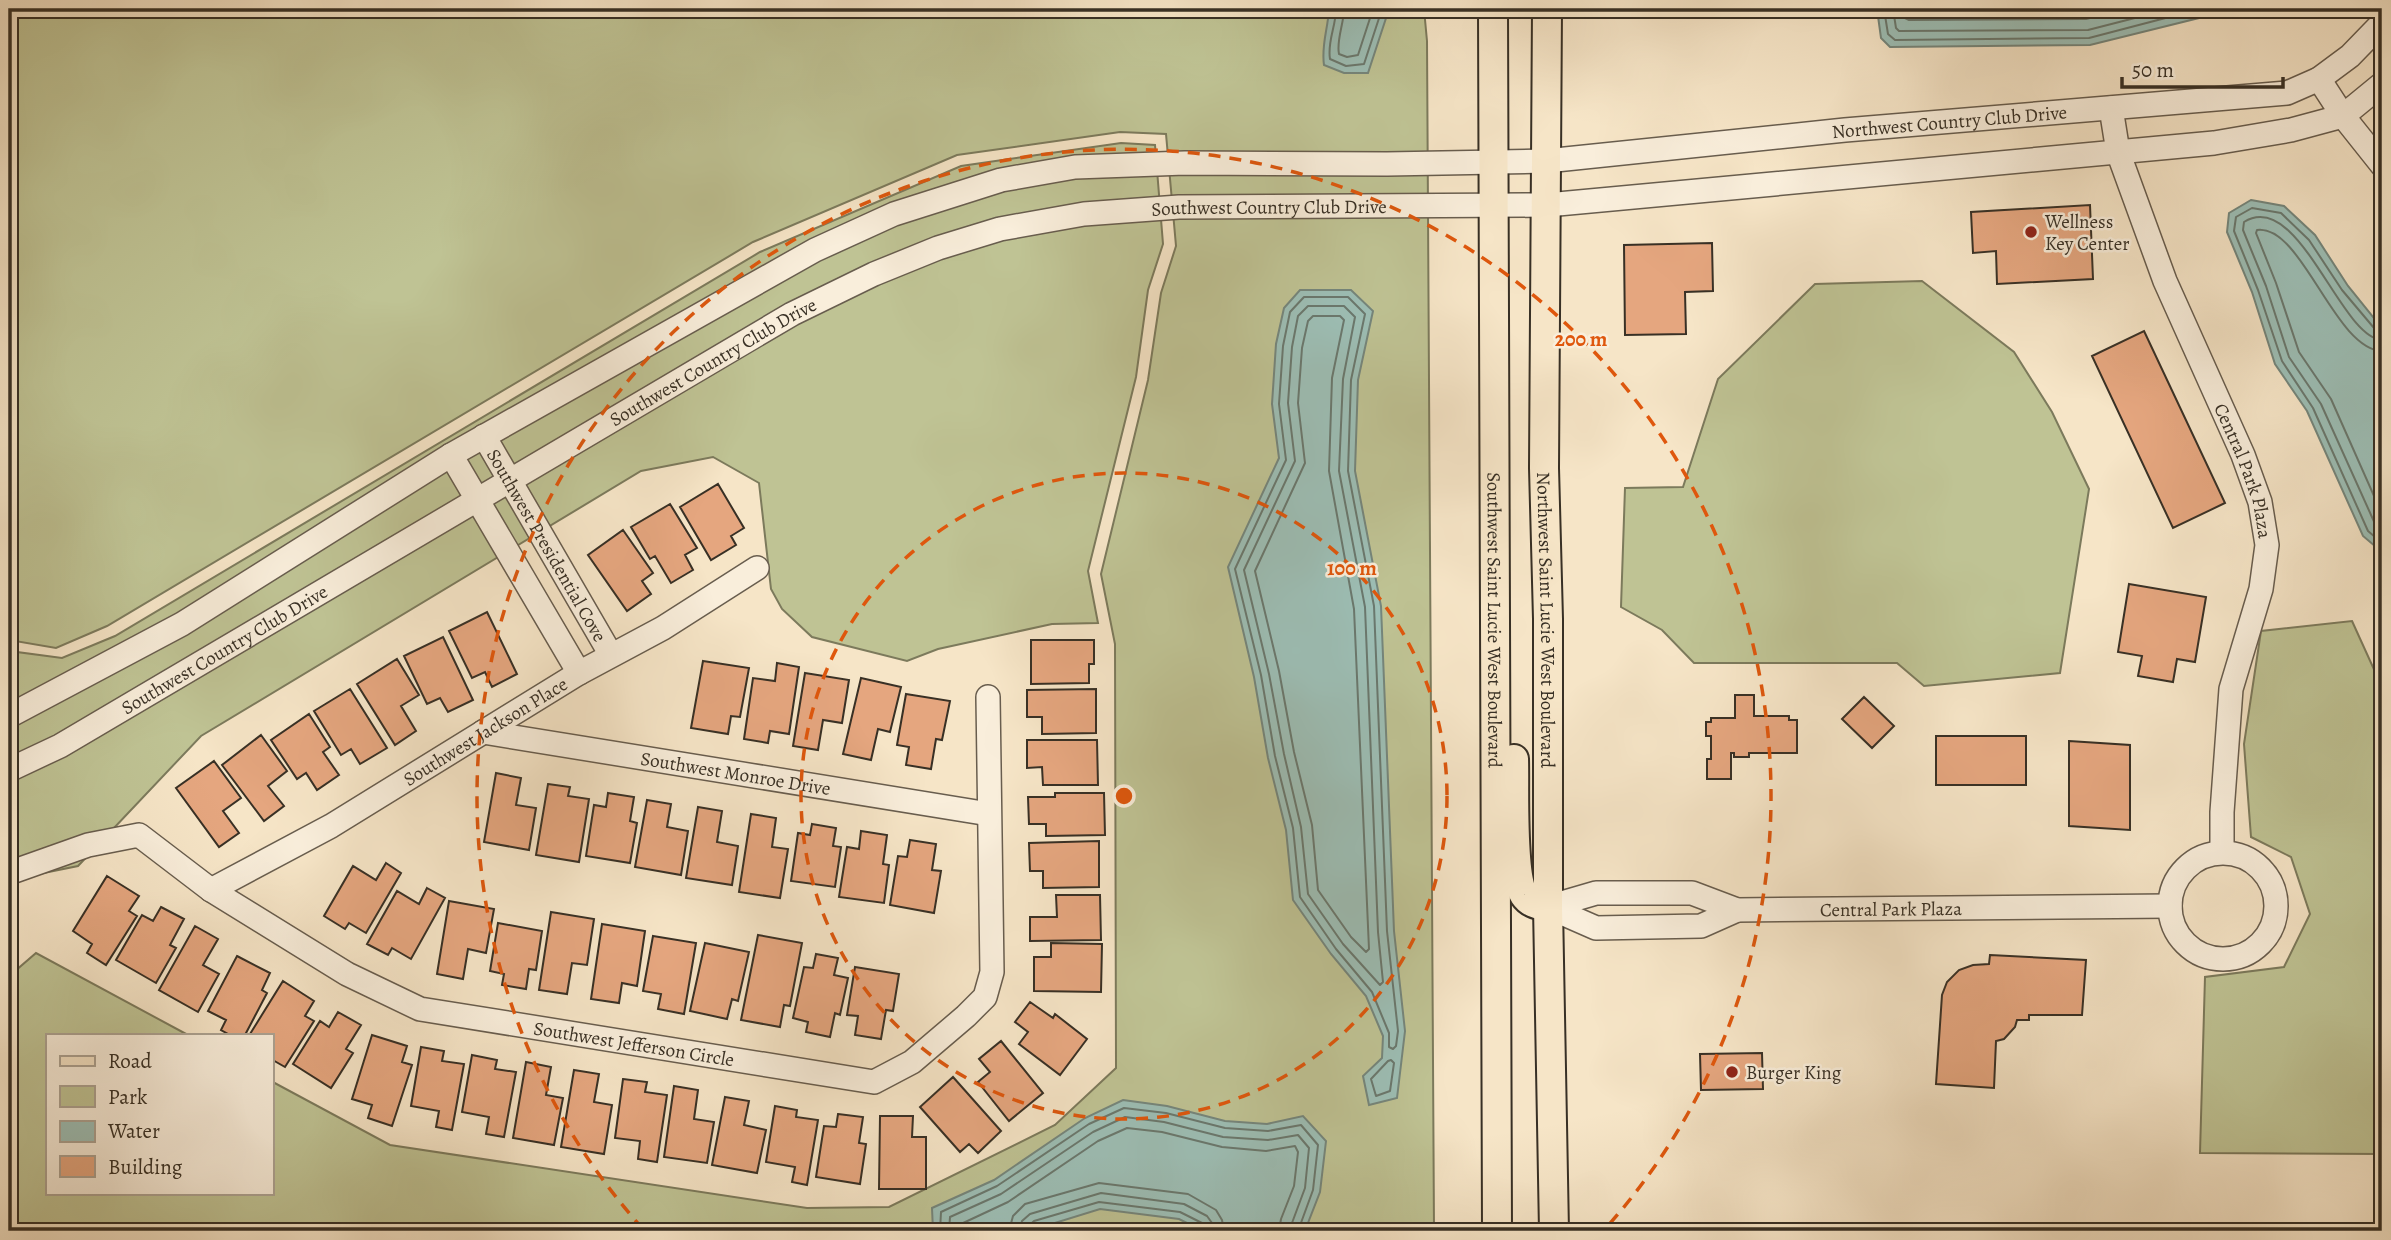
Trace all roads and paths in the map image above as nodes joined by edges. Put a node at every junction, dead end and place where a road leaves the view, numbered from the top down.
1 (1493, 9) edge
2 (1547, 9) edge
3 (2382, 23) edge
4 (2319, 79) junction
5 (2382, 84) edge
6 (2111, 108) junction
7 (2343, 116) junction
8 (2118, 152) junction
9 (1546, 161) junction
10 (1494, 162) junction
11 (2382, 165) edge
12 (1494, 204) junction
13 (1546, 205) junction
14 (484, 436) junction
15 (451, 454) junction
16 (511, 481) junction
17 (478, 500) junction
18 (757, 568) dead end
19 (611, 656) junction
20 (579, 673) junction
21 (1495, 692) junction
22 (988, 697) dead end
23 (9, 716) edge
24 (483, 733) junction
25 (9, 770) edge
26 (989, 814) junction
27 (2222, 852) junction
28 (9, 873) edge
29 (211, 890) junction
30 (2170, 906) junction
31 (1548, 907) junction
32 (1737, 910) junction
33 (1497, 1231) edge
34 (1554, 1231) edge

1 - 10 main road, Southwest Saint Lucie West Boulevard
2 - 9 main road, Northwest Saint Lucie West Boulevard
3 - 4 street, Northwest Country Club Drive
4 - 6 street, Northwest Country Club Drive
4 - 7 street
5 - 7 street
6 - 8 street, Central Park Plaza
6 - 9 street, Northwest Country Club Drive
7 - 8 street
7 - 11 street
8 - 13 street
8 - 27 street, Central Park Plaza
9 - 10 street, Northwest Country Club Drive
9 - 13 main road, Northwest Saint Lucie West Boulevard
10 - 12 main road, Southwest Saint Lucie West Boulevard
10 - 14 street
12 - 13 street
12 - 16 street, Southwest Country Club Drive
12 - 21 main road, Southwest Saint Lucie West Boulevard
13 - 31 main road, Northwest Saint Lucie West Boulevard
14 - 15 street
14 - 16 street, Southwest Presidential Cove
15 - 17 street, Southwest Presidential Cove
15 - 23 street
16 - 17 street, Southwest Country Club Drive
16 - 19 street, Southwest Presidential Cove
17 - 20 street, Southwest Presidential Cove
17 - 25 street, Southwest Country Club Drive
18 - 19 street, Southwest Jackson Place
19 - 20 street, Southwest Jackson Place
20 - 24 street, Southwest Jackson Place
21 - 31 main road
21 - 33 main road, Southwest Saint Lucie West Boulevard
22 - 26 street, Southwest Jefferson Circle
24 - 26 street, Southwest Monroe Drive
24 - 29 street, Southwest Jackson Place
26 - 29 street, Southwest Jefferson Circle
27 - 30 street
27 - 30 street
28 - 29 street, Southwest Jefferson Circle
30 - 32 street, Central Park Plaza
31 - 32 street, Central Park Plaza
31 - 32 street, Central Park Plaza
31 - 34 main road, Northwest Saint Lucie West Boulevard

